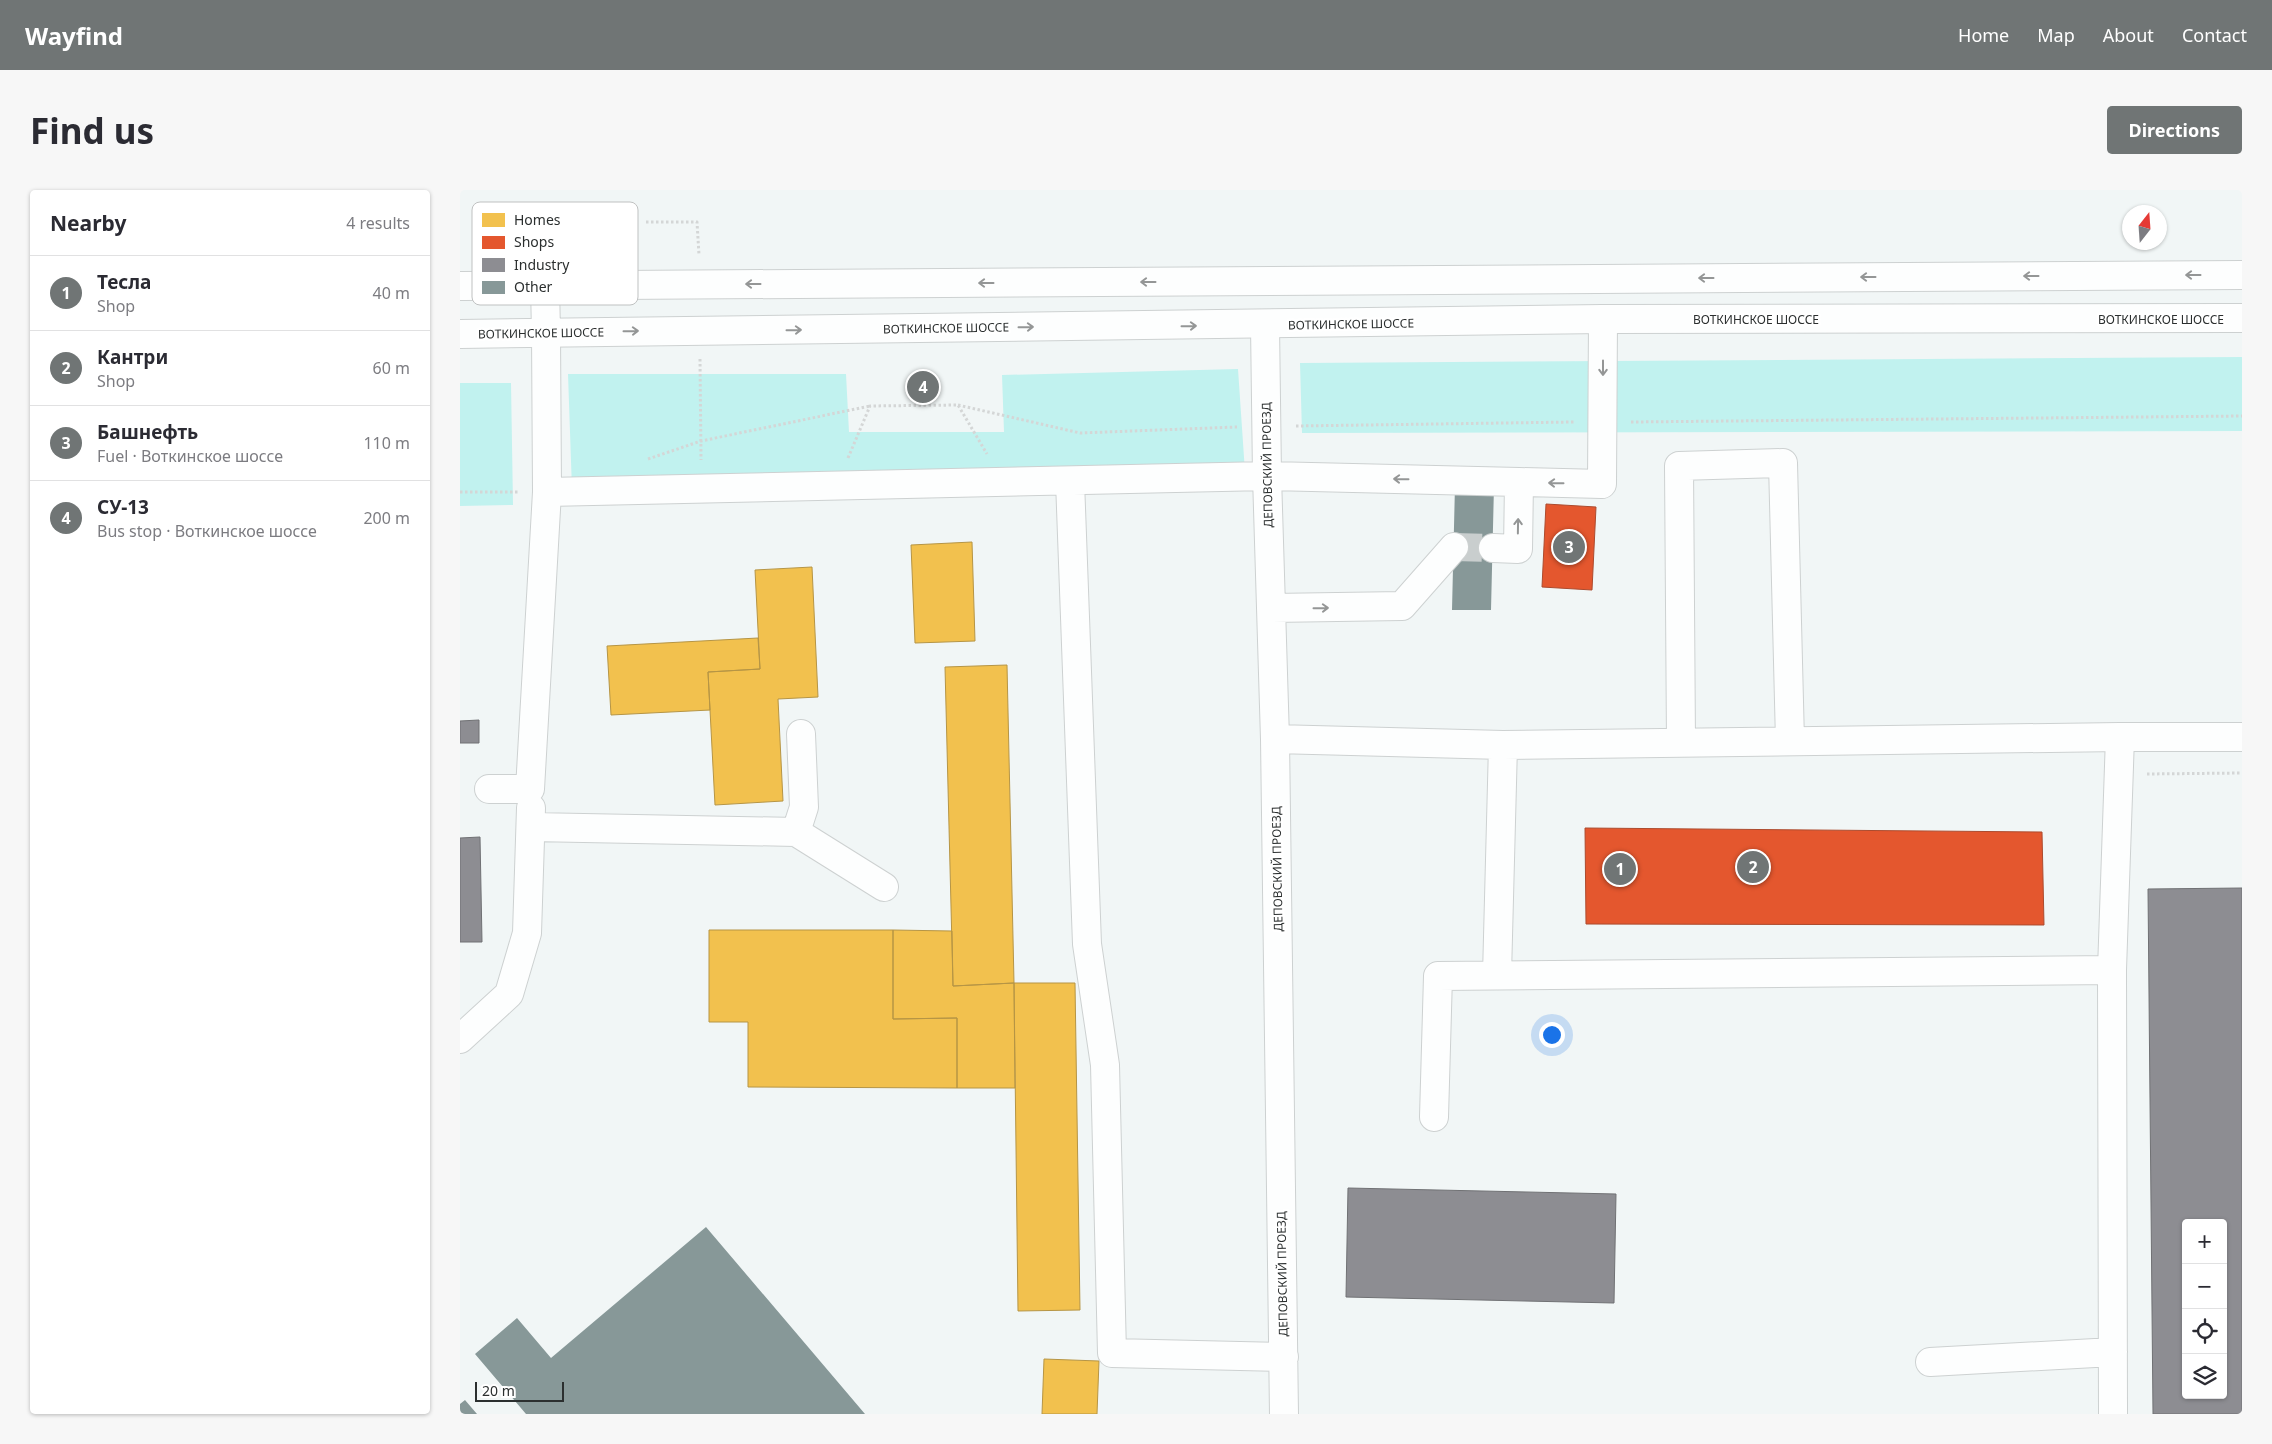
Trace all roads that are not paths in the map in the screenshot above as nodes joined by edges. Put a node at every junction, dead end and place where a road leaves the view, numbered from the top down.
1 (2242, 275) edge
2 (1267, 281) junction
3 (638, 284) edge
4 (545, 305) edge
5 (2242, 318) edge
6 (1604, 319) junction
7 (1265, 325) junction
8 (546, 333) junction
9 (460, 334) edge
10 (1267, 476) junction
11 (1070, 481) junction
12 (1520, 482) junction
13 (547, 492) junction
14 (1454, 548) dead end
15 (1492, 548) tunnel mouth
16 (1272, 608) junction
17 (801, 734) dead end
18 (2120, 737) junction
19 (2242, 737) edge
20 (1275, 739) junction
21 (1790, 741) junction
22 (1681, 742) junction
23 (1503, 745) junction
24 (489, 789) dead end
25 (530, 789) junction
26 (532, 827) junction
27 (796, 832) junction
28 (884, 887) dead end
29 (2112, 970) junction
30 (1497, 975) junction
31 (460, 1039) edge
32 (1434, 1117) dead end
33 (2113, 1352) junction
34 (1284, 1357) junction
35 (1930, 1362) dead end
36 (1284, 1414) edge
37 (2113, 1414) edge

1 -> 2 main road
2 -> 3 main road
2 - 7 main road, ДЕПОВСКИЙ ПРОЕЗД
4 - 8 main road
5 - 6 main road, ВОТКИНСКОЕ ШОССЕ
6 - 7 main road, ВОТКИНСКОЕ ШОССЕ
6 -> 12 main road
8 -> 7 main road, ВОТКИНСКОЕ ШОССЕ
7 - 10 main road, ДЕПОВСКИЙ ПРОЕЗД
8 - 9 main road, ВОТКИНСКОЕ ШОССЕ
8 - 13 main road
10 - 11 main road
12 -> 10 main road
10 - 16 main road, ДЕПОВСКИЙ ПРОЕЗД
11 - 13 main road
11 - 34 main road
15 -> 12 main road
13 - 25 main road
16 -> 14 main road
16 - 20 main road, ДЕПОВСКИЙ ПРОЕЗД
17 - 27 main road
18 - 19 main road
18 - 21 main road
18 - 29 main road
20 - 23 main road
20 - 34 main road, ДЕПОВСКИЙ ПРОЕЗД
21 - 22 main road
21 - 22 main road
22 - 23 main road
23 - 30 main road
24 - 25 main road
25 - 26 main road
26 - 27 main road
26 - 31 main road
27 - 28 main road
29 - 30 main road
29 - 33 main road
30 - 32 main road
33 - 35 main road
33 - 37 main road
34 - 36 main road, ДЕПОВСКИЙ ПРОЕЗД

